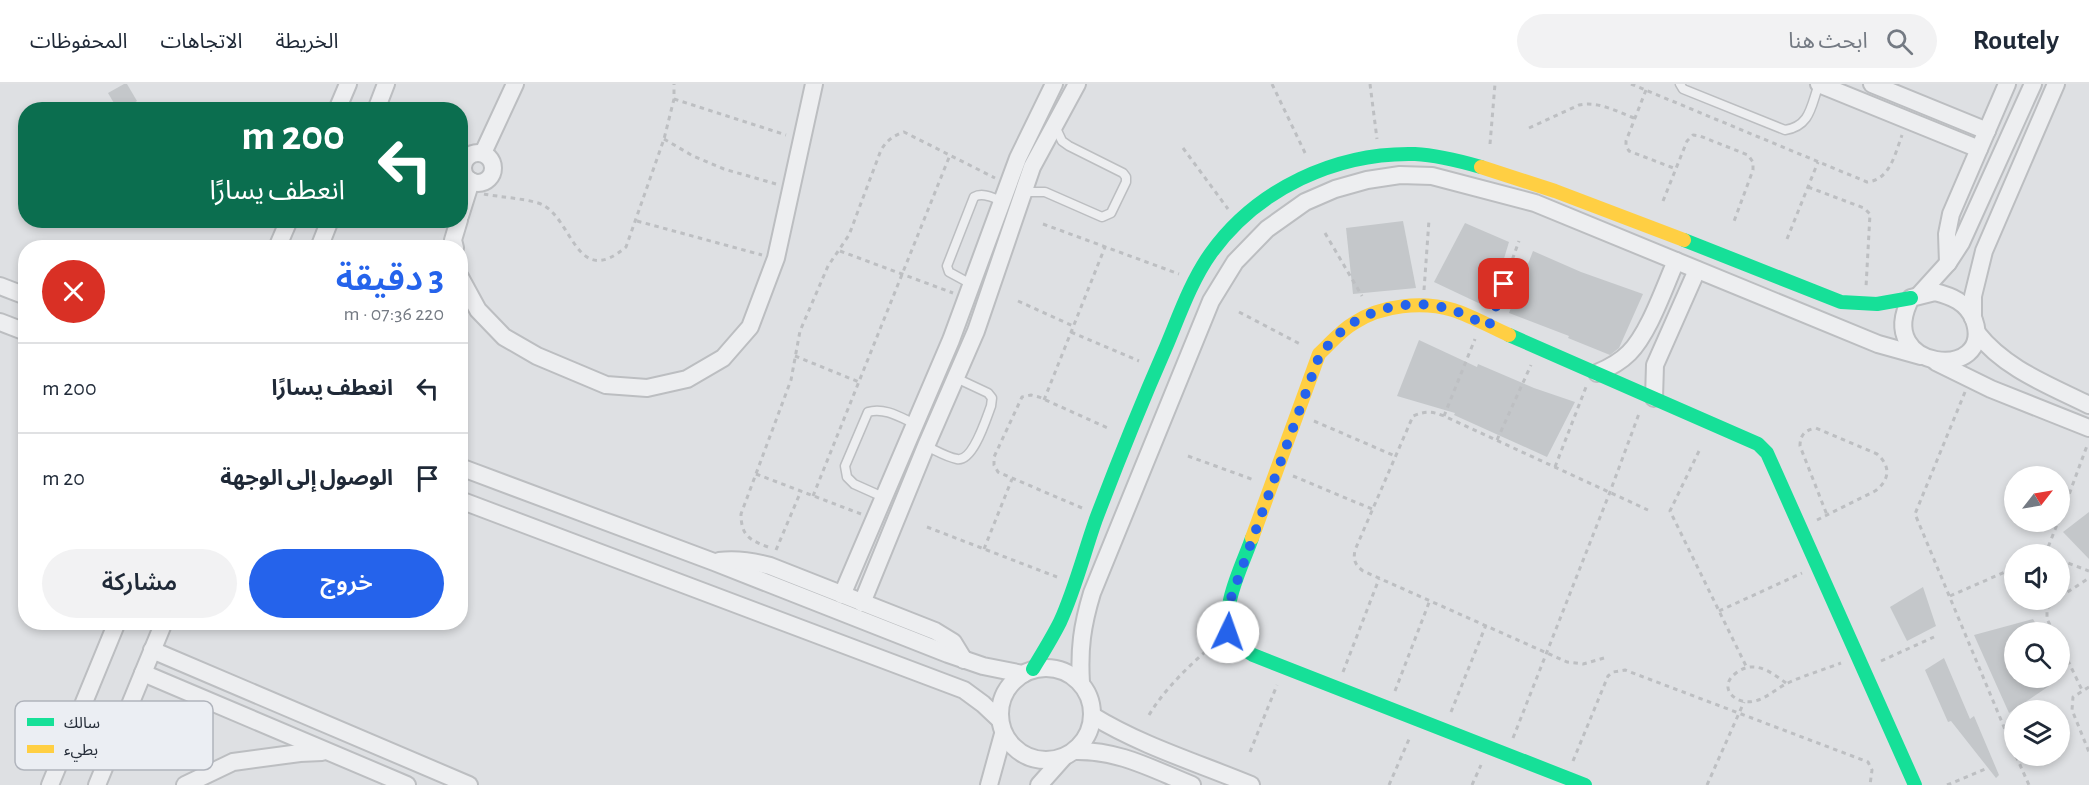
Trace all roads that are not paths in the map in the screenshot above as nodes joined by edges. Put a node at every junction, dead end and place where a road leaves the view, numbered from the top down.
1 (348, 84) edge
2 (515, 84) edge
3 (814, 84) edge
4 (1054, 84) edge
5 (1077, 84) edge
6 (1680, 84) edge
7 (1819, 84) edge
8 (1872, 84) edge
9 (2007, 84) edge
10 (2033, 84) edge
11 (2056, 84) edge
12 (385, 87) edge
13 (340, 102) edge
14 (379, 102) edge
15 (391, 102) edge
16 (1055, 124) junction
17 (1987, 131) junction
18 (1979, 149) junction
19 (473, 150) edge
20 (468, 180) edge
21 (1005, 193) junction
22 (1021, 202) junction
23 (1676, 261) junction
24 (1948, 264) junction
25 (1697, 270) junction
26 (0, 286) edge
27 (968, 291) junction
28 (468, 292) edge
29 (18, 293) edge
30 (1915, 297) junction
31 (0, 322) edge
32 (1975, 326) junction
33 (18, 329) edge
34 (1928, 359) junction
35 (1595, 372) junction
36 (956, 378) junction
37 (1650, 396) junction
38 (2089, 405) edge
39 (915, 423) junction
40 (2089, 428) edge
41 (926, 446) junction
42 (468, 469) edge
43 (883, 497) junction
44 (468, 503) edge
45 (714, 562) junction
46 (842, 595) junction
47 (862, 603) junction
48 (114, 630) edge
49 (161, 630) edge
50 (152, 650) junction
51 (964, 660) junction
52 (1028, 671) junction
53 (143, 673) junction
54 (228, 682) junction
55 (1081, 683) junction
56 (85, 701) edge
57 (132, 701) edge
58 (208, 701) edge
59 (213, 703) edge
60 (220, 706) junction
61 (1093, 716) junction
62 (1002, 727) junction
63 (328, 751) junction
64 (1069, 755) junction
65 (56, 770) edge
66 (103, 770) edge
67 (50, 785) edge
68 (97, 785) edge
69 (185, 785) edge
70 (407, 785) edge
71 (469, 785) edge
72 (989, 785) edge
73 (1039, 785) edge
74 (1192, 785) edge
75 (1251, 785) edge
76 (1585, 785) edge
77 (1915, 785) edge

1 - 13 street
2 - 19 street
3 - 28 street
4 - 21 street
5 - 16 street
6 - 7 lane
7 - 18 street
8 - 17 street
9 - 17 street
10 - 24 street
11 - 32 street
12 - 14 street
12 - 15 street
16 - 22 street
16 - 22 lane
17 - 18 street
18 - 24 street
19 - 20 street
21 - 22 street
21 - 27 street
21 - 27 lane
22 - 36 street
23 - 25 street
23 - 35 street
23 - 55 street
24 - 30 street
25 - 34 street
25 - 37 street
26 - 29 street
27 - 39 street
30 - 32 street
30 - 34 street
30 - 52 street
31 - 33 street
32 - 34 street
32 - 38 street
34 - 40 street
35 - 37 street
35 - 76 street
36 - 41 street
36 - 41 lane
37 - 77 street
39 - 43 street
39 - 43 lane
41 - 47 street
42 - 45 street
43 - 46 street
44 - 62 street
45 - 46 street
45 - 51 street
46 - 47 street
47 - 51 street
48 - 56 street
49 - 50 street
50 - 53 street
50 - 54 street
51 - 52 street
52 - 55 street
52 - 62 street
53 - 57 street
53 - 58 street
54 - 60 street
54 - 71 street
55 - 61 street
59 - 60 street
60 - 63 street
61 - 64 street
61 - 75 street
62 - 64 street
62 - 72 street
63 - 69 street
63 - 70 street
64 - 73 street
64 - 74 street
65 - 67 street
66 - 68 street

